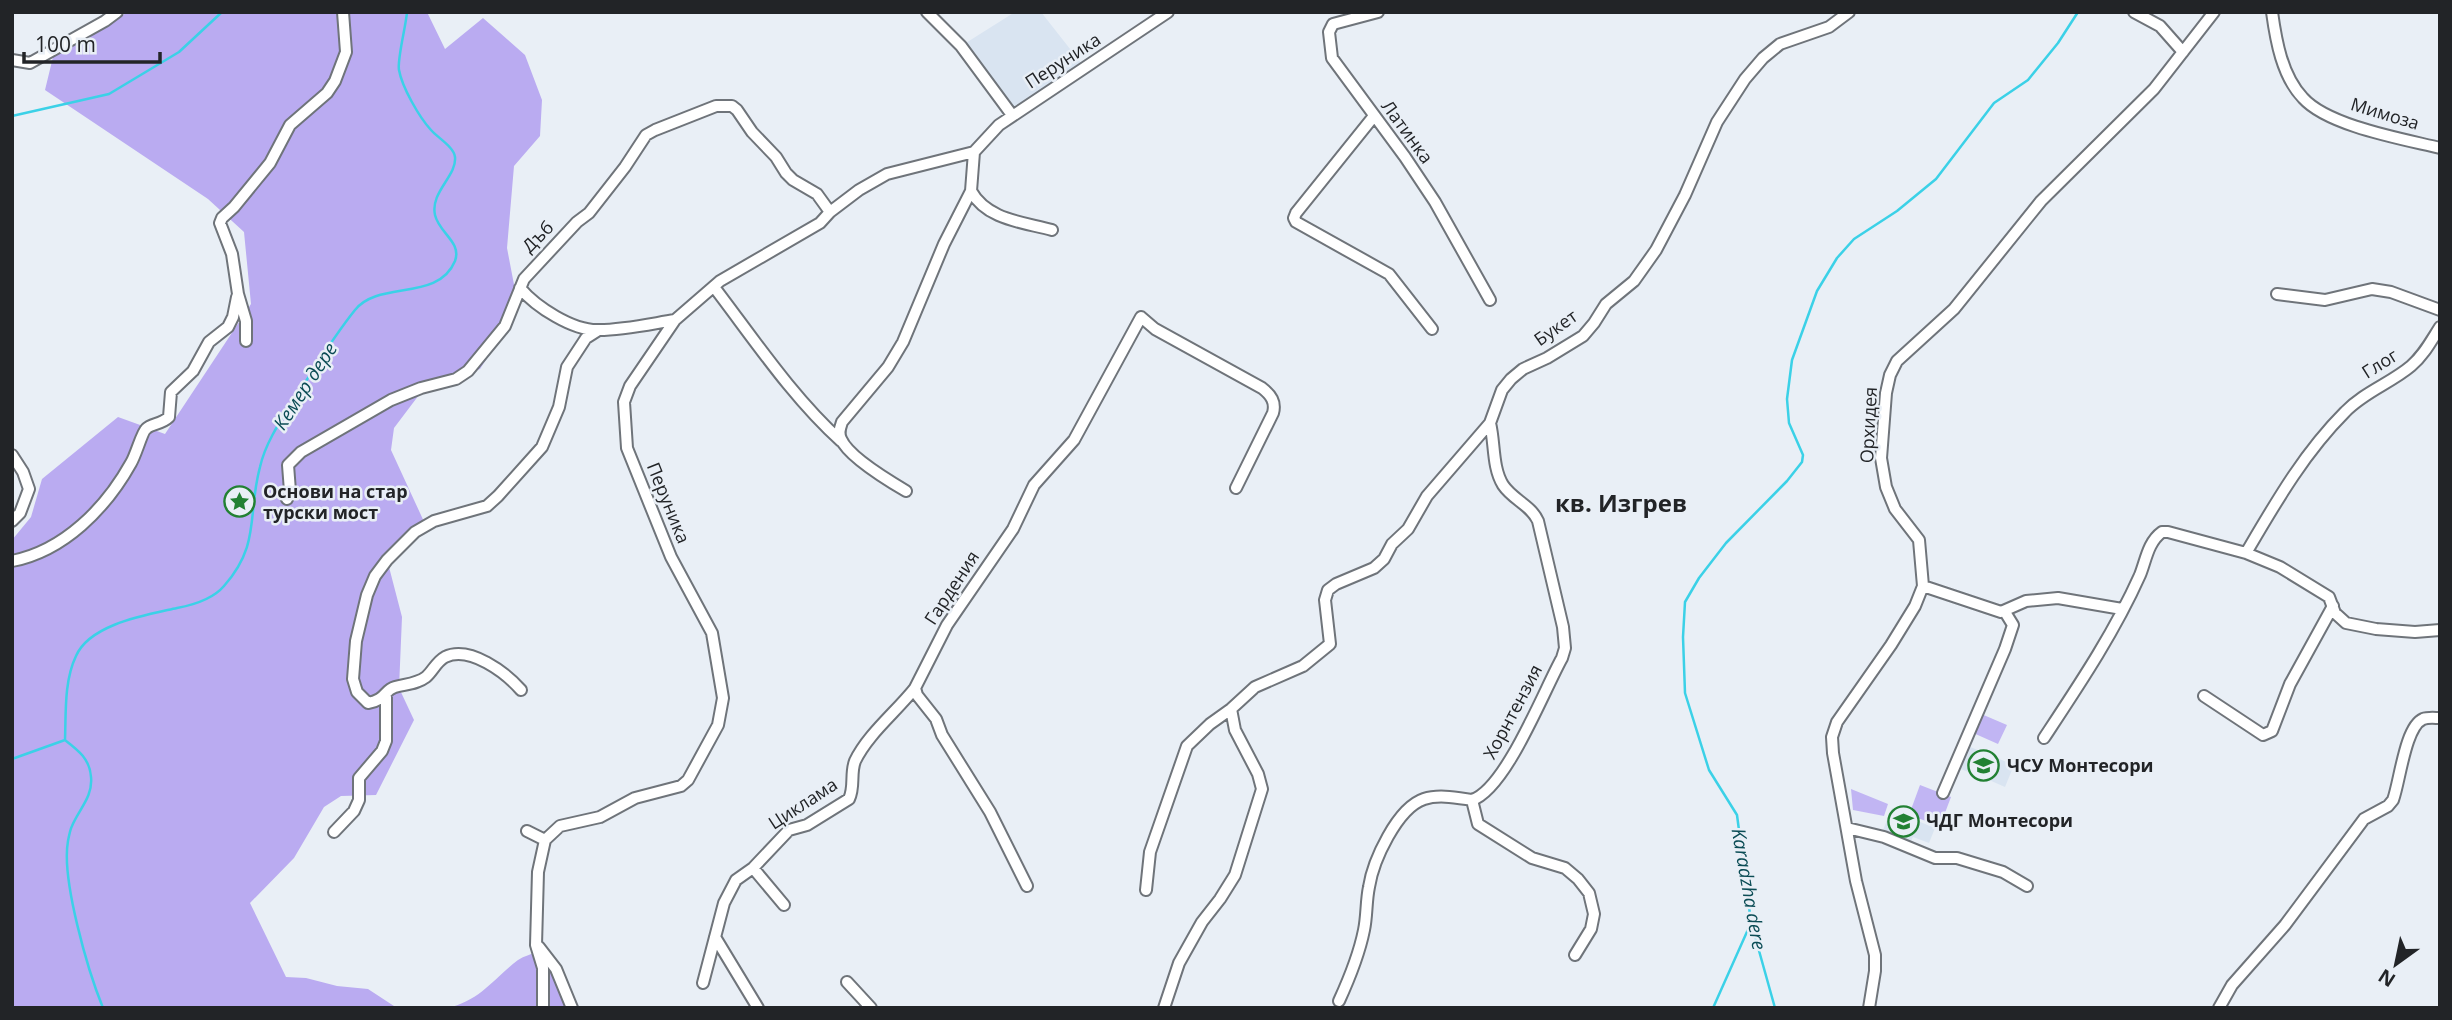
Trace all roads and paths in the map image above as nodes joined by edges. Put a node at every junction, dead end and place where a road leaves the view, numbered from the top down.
1 (117, 12) edge
2 (342, 12) edge
3 (928, 12) edge
4 (1168, 12) edge
5 (1378, 12) edge
6 (1849, 12) edge
7 (2134, 12) edge
8 (2214, 12) edge
9 (2272, 12) edge
10 (2183, 52) junction
11 (12, 60) edge
12 (1012, 116) junction
13 (1374, 116) junction
14 (2440, 148) edge
15 (974, 152) junction
16 (971, 191) junction
17 (830, 212) junction
18 (1052, 230) dead end
19 (714, 287) junction
20 (520, 288) junction
21 (238, 294) junction
22 (2277, 294) dead end
23 (1490, 300) dead end
24 (2440, 310) edge
25 (675, 320) junction
26 (2440, 327) edge
27 (1432, 329) dead end
28 (597, 331) junction
29 (246, 341) dead end
30 (1490, 424) junction
31 (841, 440) junction
32 (12, 455) edge
33 (1236, 488) dead end
34 (906, 491) dead end
35 (288, 499) dead end
36 (12, 521) edge
37 (2246, 553) junction
38 (12, 561) edge
39 (1923, 586) junction
40 (2333, 606) junction
41 (2122, 609) junction
42 (2005, 612) junction
43 (2440, 630) edge
44 (915, 688) junction
45 (521, 690) dead end
46 (386, 696) junction
47 (2204, 696) dead end
48 (1231, 709) junction
49 (2440, 718) edge
50 (2044, 738) dead end
51 (856, 759) joint
52 (1943, 793) dead end
53 (1472, 800) junction
54 (1847, 828) junction
55 (527, 831) dead end
56 (334, 832) dead end
57 (545, 840) junction
58 (753, 868) junction
59 (1027, 886) dead end
60 (2027, 886) dead end
61 (1146, 890) dead end
62 (785, 905) dead end
63 (715, 937) junction
64 (537, 945) junction
65 (1575, 956) dead end
66 (847, 982) dead end
67 (703, 983) dead end
68 (1339, 1001) dead end
69 (543, 1008) edge
70 (572, 1008) edge
71 (758, 1008) edge
72 (871, 1008) edge
73 (1164, 1008) edge
74 (1869, 1008) edge
75 (2219, 1008) edge

1 - 11 street
2 - 21 street
3 - 12 street
4 - 12 street, Перуника
5 - 13 street, Латинка
6 - 30 street, Букет
7 - 10 street
8 - 10 street, Орхидея
9 - 14 street, Мимоза
10 - 39 street, Орхидея
12 - 15 street, Перуника
13 - 23 street, Латинка
13 - 27 street
15 - 16 street
15 - 17 street, Перуника
16 - 18 street
16 - 31 street
17 - 19 street, Перуника
17 - 20 street, Дъб
19 - 25 street, Перуника
19 - 31 street
20 - 28 street
20 - 35 street, Дъб
21 - 29 street
21 - 38 street
22 - 24 street
25 - 28 street
25 - 57 street, Перуника
26 - 37 street, Глог
28 - 46 street
30 - 48 street, Букет
30 - 53 street, Хорнтензия
31 - 34 street
32 - 36 street
33 - 44 street, Гардения
37 - 40 street
37 - 41 street
39 - 42 street
39 - 54 street, Орхидея
40 - 43 street
40 - 47 street
41 - 42 street
41 - 50 street
42 - 52 street
44 - 51 street, Гардения
44 - 59 street
45 - 46 street
46 - 56 street
48 - 61 street
48 - 73 street
49 - 75 street
51 - 58 street, Циклама
53 - 65 street
53 - 68 street
54 - 60 street
54 - 74 street, Орхидея
55 - 57 street
57 - 64 street
58 - 62 street
58 - 63 street, Циклама
63 - 67 street, Циклама
63 - 71 street
64 - 69 street
64 - 70 street
66 - 72 street

